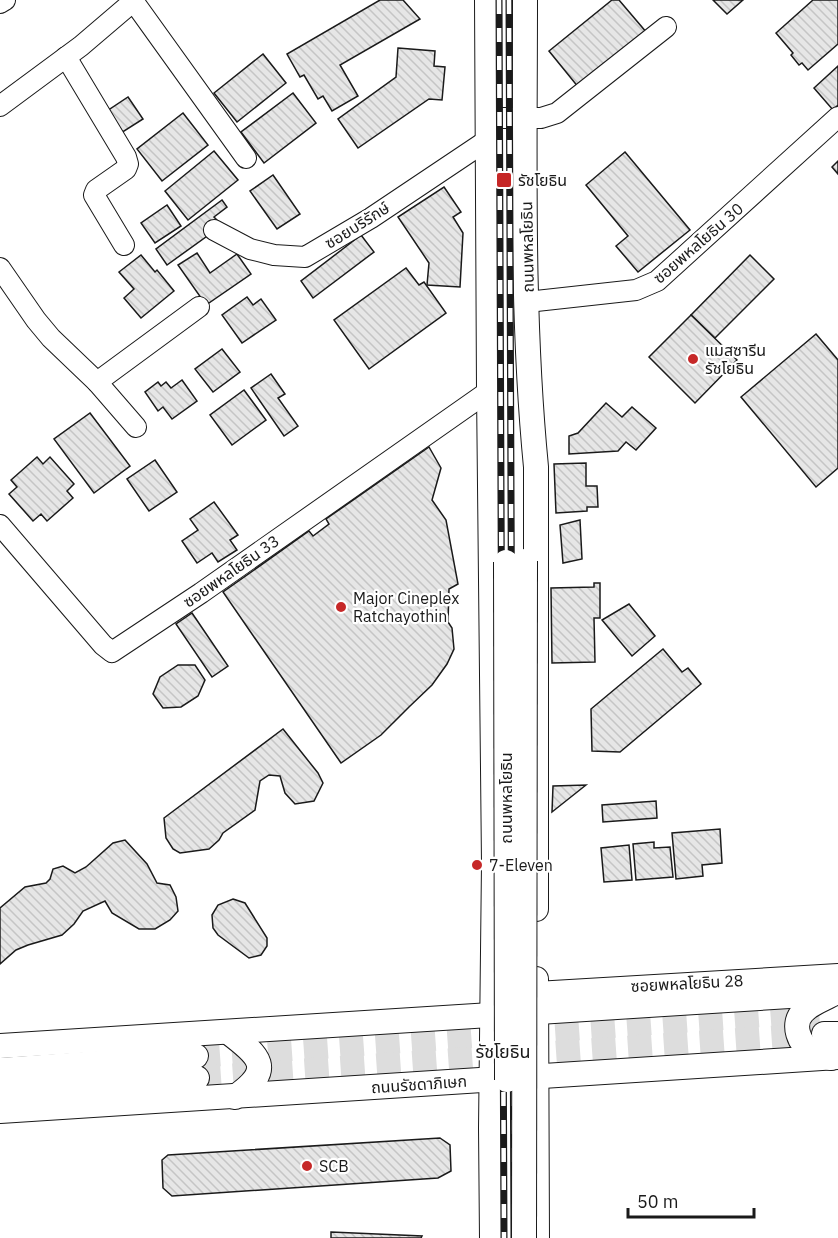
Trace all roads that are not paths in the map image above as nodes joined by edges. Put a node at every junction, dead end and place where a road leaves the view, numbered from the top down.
1 (4, 0) edge
2 (488, 0) edge
3 (525, 0) edge
4 (134, 1) edge
5 (0, 3) edge
6 (666, 27) dead end
7 (66, 57) junction
8 (0, 106) edge
9 (525, 117) junction
10 (838, 117) edge
11 (488, 129) junction
12 (246, 158) dead end
13 (214, 230) dead end
14 (124, 245) dead end
15 (0, 268) edge
16 (527, 302) junction
17 (199, 307) dead end
18 (489, 363) junction
19 (97, 382) junction
20 (530, 385) junction
21 (489, 391) junction
22 (136, 427) dead end
23 (3, 533) edge
24 (515, 562) junction
25 (537, 858) junction
26 (494, 863) junction
27 (536, 1002) junction
28 (833, 1007) edge
29 (492, 1015) junction
30 (228, 1032) junction
31 (0, 1046) edge
32 (834, 1058) edge
33 (0, 1070) edge
34 (537, 1076) junction
35 (492, 1079) junction
36 (0, 1090) edge
37 (235, 1096) junction
38 (0, 1111) edge
39 (492, 1182) junction
40 (537, 1183) junction
41 (492, 1238) edge
42 (508, 1238) edge
43 (524, 1238) edge
44 (537, 1238) edge

1 - 5 street
2 - 11 main road, ถนนพหลโยธิน
3 - 9 main road, ถนนพหลโยธิน
4 - 7 street
4 - 12 street
6 - 9 street
7 - 8 street
7 - 14 street
9 - 11 street
9 - 16 main road, ถนนพหลโยธิน
10 - 16 street, ซอยพหลโยธิน 30
11 - 13 street, ซอยบริรักษ์
11 - 18 main road, ถนนพหลโยธิน
15 - 19 street
16 - 20 main road, ถนนพหลโยธิน
17 - 19 street
18 - 21 main road, ถนนพหลโยธิน
18 - 24 main road, ถนนพหลโยธิน
19 - 22 street
20 - 24 main road, ถนนพหลโยธิน
20 - 25 main road, ถนนพหลโยธิน
21 - 23 street, ซอยพหลโยธิน 33
21 - 26 main road, ถนนพหลโยธิน
24 - 42 main road, ถนนพหลโยธิน, bridge
24 - 43 main road, ถนนพหลโยธิน, bridge
25 - 26 main road
25 - 27 main road, ถนนพหลโยธิน
26 - 29 main road, ถนนพหลโยธิน
27 - 28 main road
27 - 29 main road
27 - 34 main road, ถนนพหลโยธิน
28 - 32 main road
29 - 30 main road
29 - 35 main road, ถนนพหลโยธิน
30 - 31 main road
30 - 37 main road
32 - 34 main road, ถนนรัชดาภิเษก
33 - 36 main road
34 - 35 main road, ถนนรัชดาภิเษก
34 - 40 main road, ถนนพหลโยธิน
35 - 37 main road, ถนนรัชดาภิเษก
35 - 39 main road, ถนนพหลโยธิน
37 - 38 main road, ถนนรัชดาภิเษก
39 - 40 main road
39 - 41 main road, ถนนพหลโยธิน
40 - 44 main road, ถนนพหลโยธิน

